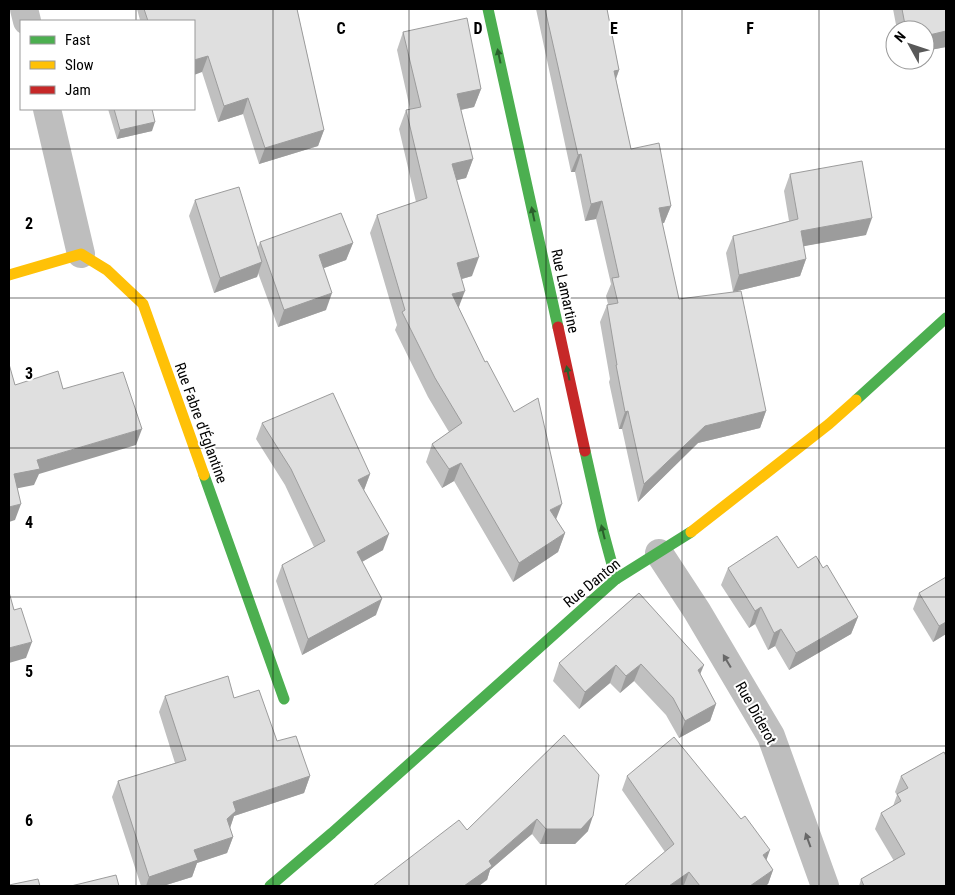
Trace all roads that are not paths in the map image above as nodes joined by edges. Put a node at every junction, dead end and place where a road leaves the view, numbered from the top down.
1 (488, 9) edge
2 (47, 110) edge
3 (81, 254) junction
4 (9, 275) edge
5 (946, 318) edge
6 (659, 553) junction
7 (616, 579) junction
8 (284, 699) dead end
9 (270, 886) edge
10 (825, 886) edge

7 -> 1 street, Rue Lamartine
2 - 3 street
3 - 4 street
3 - 8 street, Rue Fabre d'Églantine
5 - 6 street, Rue Danton
6 - 7 street, Rue Danton
10 -> 6 street, Rue Diderot
7 - 9 street, Rue Danton

